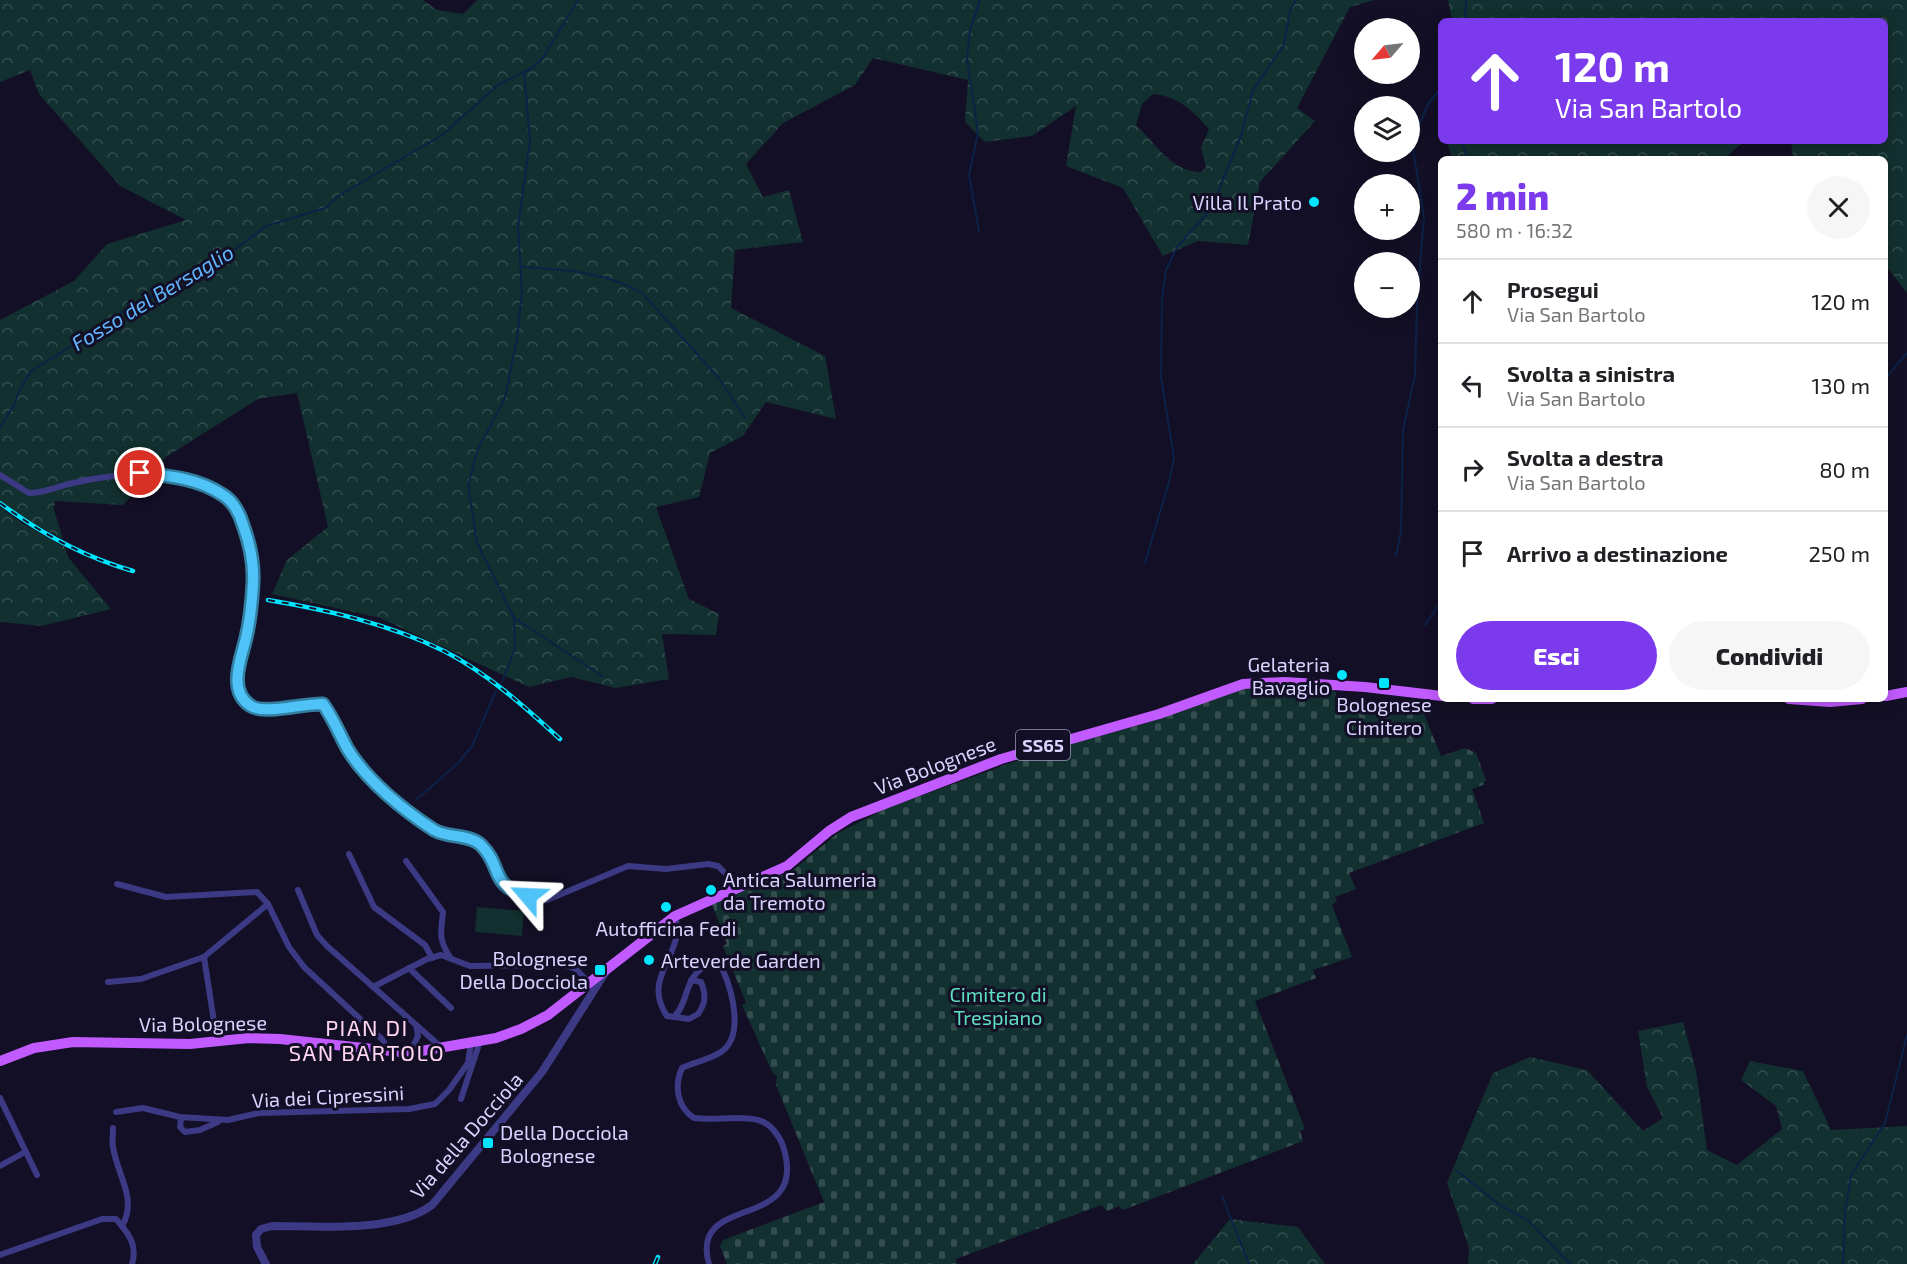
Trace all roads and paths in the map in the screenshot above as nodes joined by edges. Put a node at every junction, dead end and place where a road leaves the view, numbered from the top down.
1 (0, 475) edge
2 (1907, 692) edge
3 (1438, 696) edge
4 (1888, 696) edge
5 (349, 854) dead end
6 (406, 861) dead end
7 (117, 884) dead end
8 (298, 890) dead end
9 (735, 890) junction
10 (268, 904) junction
11 (675, 916) junction
12 (204, 957) junction
13 (450, 957) junction
14 (432, 958) junction
15 (409, 968) junction
16 (607, 970) junction
17 (691, 980) junction
18 (108, 982) dead end
19 (590, 984) junction
20 (373, 987) junction
21 (451, 1008) dead end
22 (674, 1017) junction
23 (214, 1022) dead end
24 (416, 1025) junction
25 (476, 1042) junction
26 (444, 1049) junction
27 (388, 1052) junction
28 (410, 1053) junction
29 (0, 1061) edge
30 (0, 1098) edge
31 (461, 1099) dead end
32 (116, 1112) dead end
33 (181, 1118) junction
34 (221, 1120) junction
35 (113, 1128) dead end
36 (25, 1152) junction
37 (0, 1166) edge
38 (37, 1175) dead end
39 (122, 1226) junction
40 (0, 1255) edge
41 (132, 1264) edge
42 (266, 1264) edge
43 (709, 1264) edge

1 - 9 street
2 - 4 main road
3 - 9 main road, Via Bolognese / SS65
5 - 14 street
6 - 13 street
7 - 10 street
8 - 20 street
9 - 11 main road, Via Bolognese / SS65
10 - 12 street
10 - 27 street
11 - 16 main road, Via Bolognese / SS65
11 - 22 street
12 - 18 street
12 - 23 street
13 - 14 street
13 - 19 street
14 - 15 street
15 - 20 street
15 - 21 street
16 - 19 main road, Via Bolognese / SS65
16 - 42 street, Via della Docciola
17 - 22 street
17 - 22 street
17 - 43 street
19 - 25 main road, Via Bolognese / SS65
20 - 24 street
24 - 26 street
24 - 28 street
25 - 26 main road, Via Bolognese / SS65
25 - 31 street
25 - 34 street, Via dei Cipressini
26 - 28 main road, Via Bolognese / SS65
27 - 28 main road, Via Bolognese / SS65
27 - 29 main road, Via Bolognese / SS65
30 - 36 street
32 - 33 street, Via dei Cipressini
33 - 34 street, Via dei Cipressini
33 - 34 street
35 - 39 street
36 - 37 street
36 - 38 street
39 - 40 street
39 - 41 street

